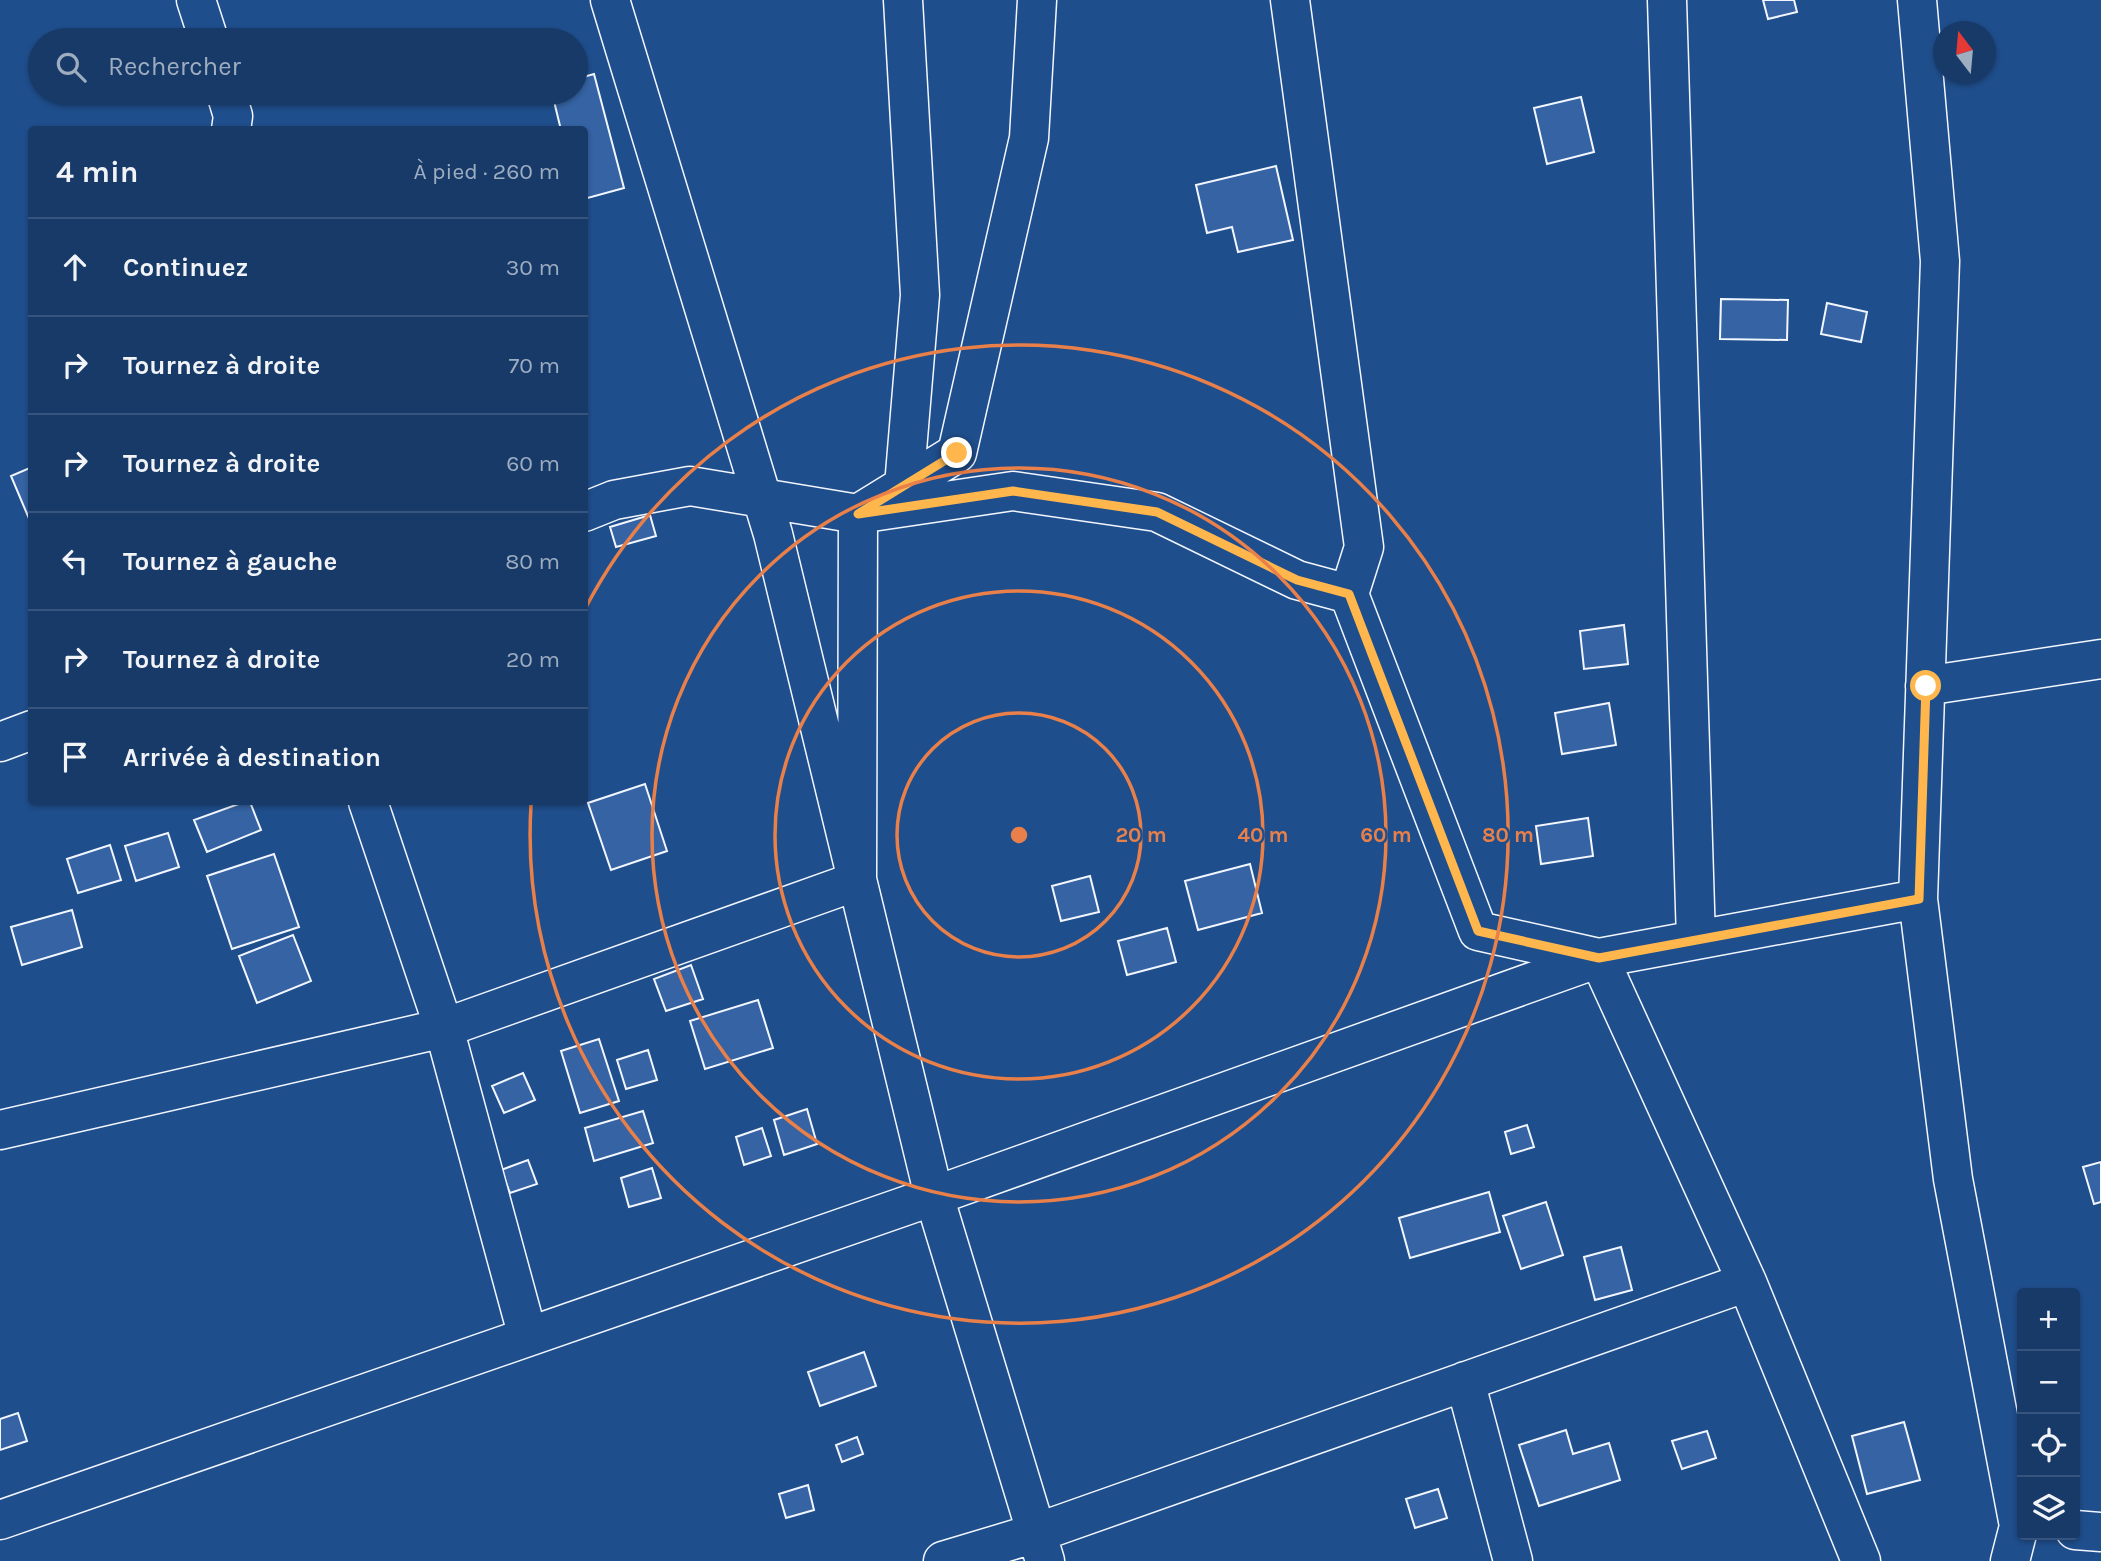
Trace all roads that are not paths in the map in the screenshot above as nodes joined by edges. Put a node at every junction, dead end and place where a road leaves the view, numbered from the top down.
1 (197, 0) edge
2 (610, 0) edge
3 (903, 0) edge
4 (1037, 0) edge
5 (1290, 0) edge
6 (1667, 0) edge
7 (1917, 0) edge
8 (205, 28) edge
9 (230, 105) edge
10 (232, 126) edge
11 (904, 486) junction
12 (762, 498) junction
13 (588, 510) edge
14 (858, 514) junction
15 (1349, 594) junction
16 (2101, 659) edge
17 (1926, 686) junction
18 (28, 732) edge
19 (0, 742) edge
20 (369, 805) edge
21 (857, 881) junction
22 (1919, 899) junction
23 (1696, 940) junction
24 (1599, 958) junction
25 (444, 1028) junction
26 (0, 1130) edge
27 (934, 1196) junction
28 (1747, 1282) junction
29 (528, 1337) junction
30 (1465, 1381) junction
31 (0, 1520) edge
32 (2080, 1530) edge
33 (2101, 1532) edge
34 (2017, 1537) edge
35 (1041, 1547) edge
36 (943, 1561) edge
37 (1514, 1561) edge
38 (1861, 1561) edge

1 - 8 street
2 - 12 street
3 - 11 street
4 - 11 street
5 - 15 street
6 - 23 street
7 - 17 street
9 - 10 street
11 - 14 street
12 - 13 street
12 - 14 street
12 - 21 street
14 - 15 street
14 - 21 street
15 - 24 street
16 - 17 street
17 - 22 street
18 - 19 street
20 - 25 street
21 - 25 street
21 - 27 street
22 - 23 street
22 - 34 street
23 - 24 street
24 - 27 street
24 - 28 street
25 - 26 street
25 - 29 street
27 - 29 street
27 - 35 street
28 - 30 street
28 - 38 street
29 - 31 street
30 - 35 street
30 - 37 street
32 - 33 street
35 - 36 street

